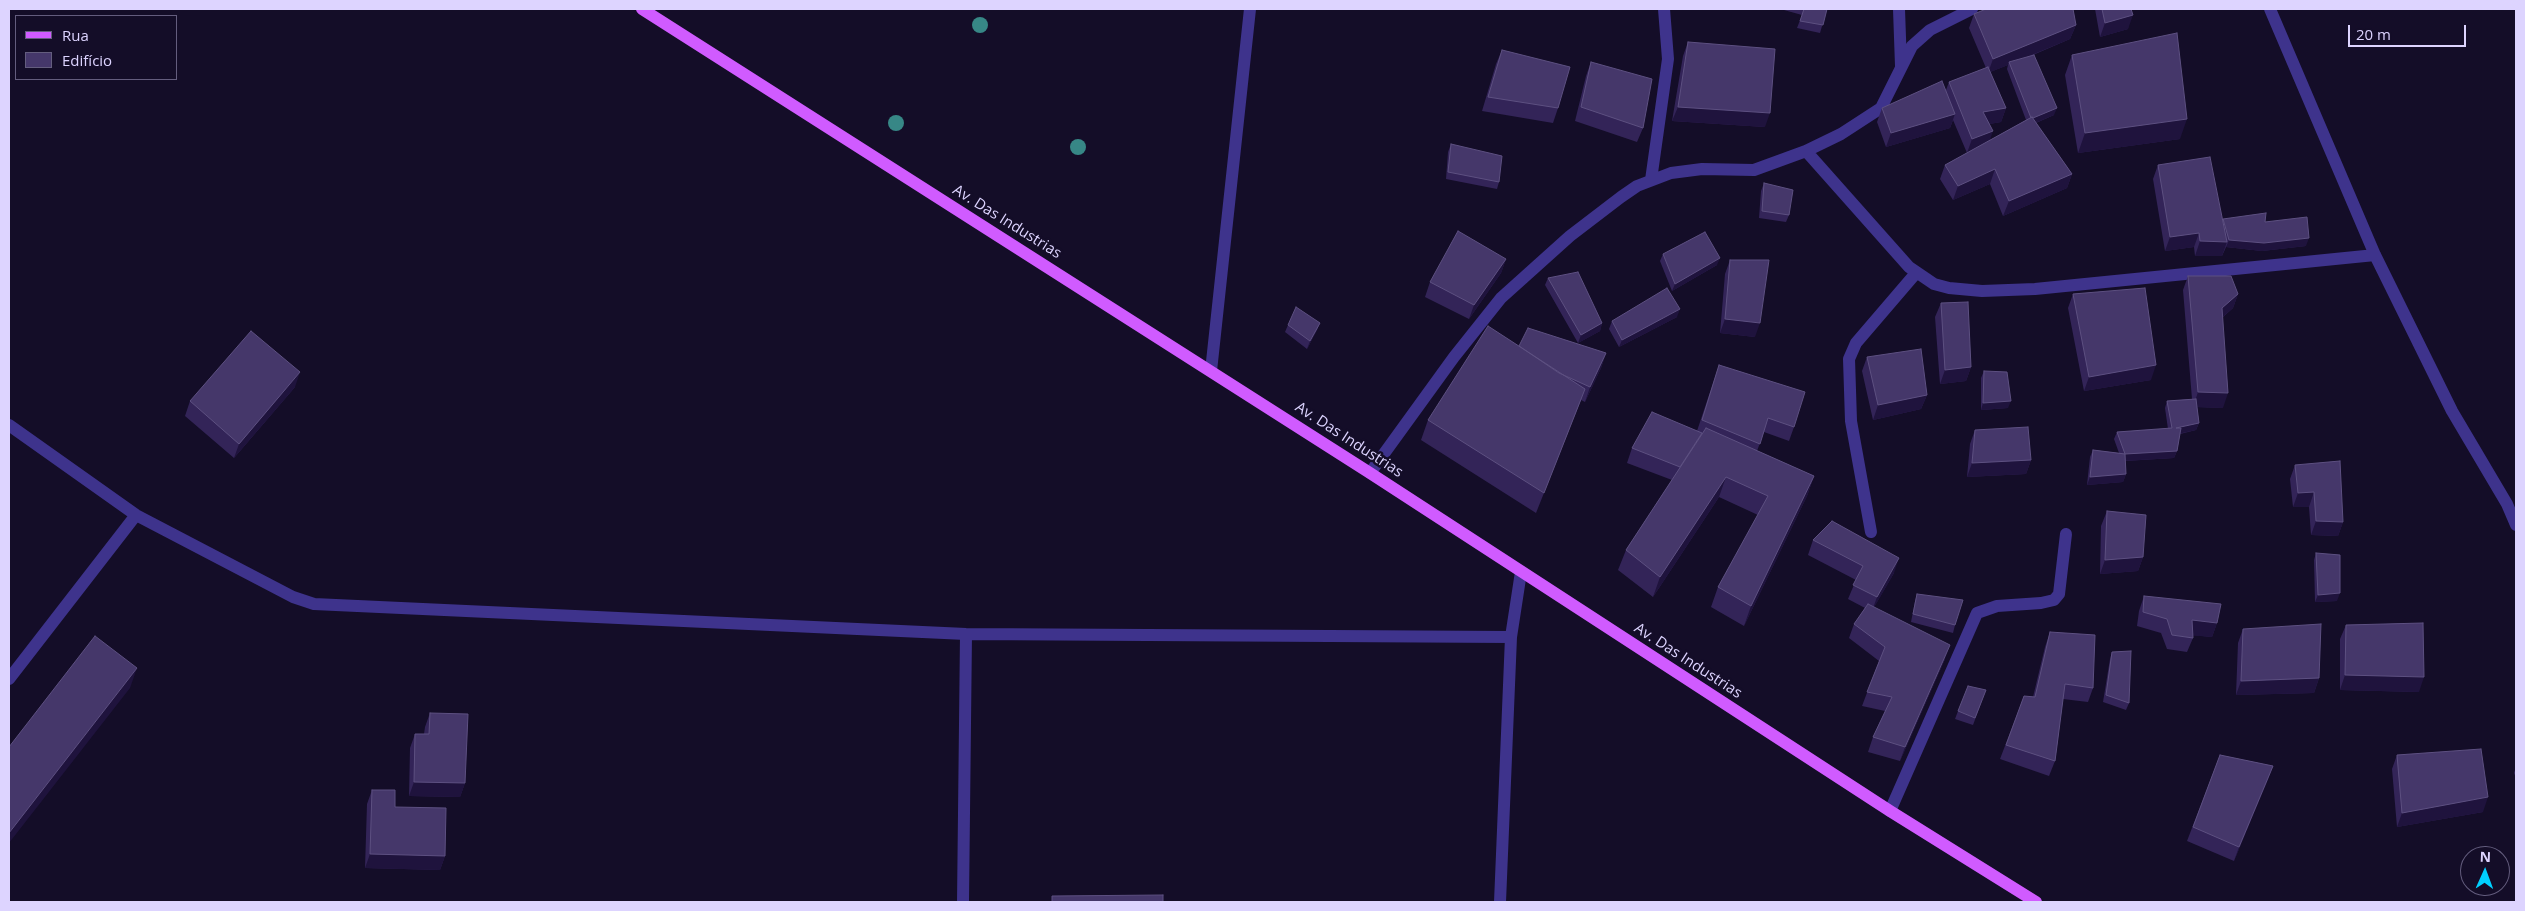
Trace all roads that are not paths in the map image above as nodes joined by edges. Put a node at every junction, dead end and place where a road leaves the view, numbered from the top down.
1 (642, 9) edge
2 (1250, 9) edge
3 (1664, 9) edge
4 (1899, 9) edge
5 (1972, 9) edge
6 (2270, 9) edge
7 (1901, 66) junction
8 (1806, 151) junction
9 (1652, 180) junction
10 (2375, 255) junction
11 (1916, 273) junction
12 (1211, 371) junction
13 (9, 425) edge
14 (1370, 473) junction
15 (2511, 504) edge
16 (136, 514) junction
17 (2516, 525) edge
18 (1871, 532) dead end
19 (2066, 534) dead end
20 (1521, 572) junction
21 (966, 634) junction
22 (1511, 637) junction
23 (9, 679) edge
24 (1890, 810) junction
25 (963, 902) edge
26 (1500, 902) edge
27 (2036, 902) edge

1 - 12 main road, Av. Das Industrias
2 - 12 street
3 - 9 street
4 - 7 street
5 - 7 street
6 - 10 street
7 - 8 street
8 - 9 street
8 - 11 street
9 - 14 street
10 - 11 street
10 - 15 street
11 - 18 street
12 - 14 main road, Av. Das Industrias
13 - 16 street
14 - 20 main road, Av. Das Industrias
15 - 17 street
16 - 21 street
16 - 23 street
19 - 24 street
20 - 22 street
20 - 24 main road, Av. Das Industrias
21 - 22 street
21 - 25 street
22 - 26 street
24 - 27 main road, Av. Das Industrias

